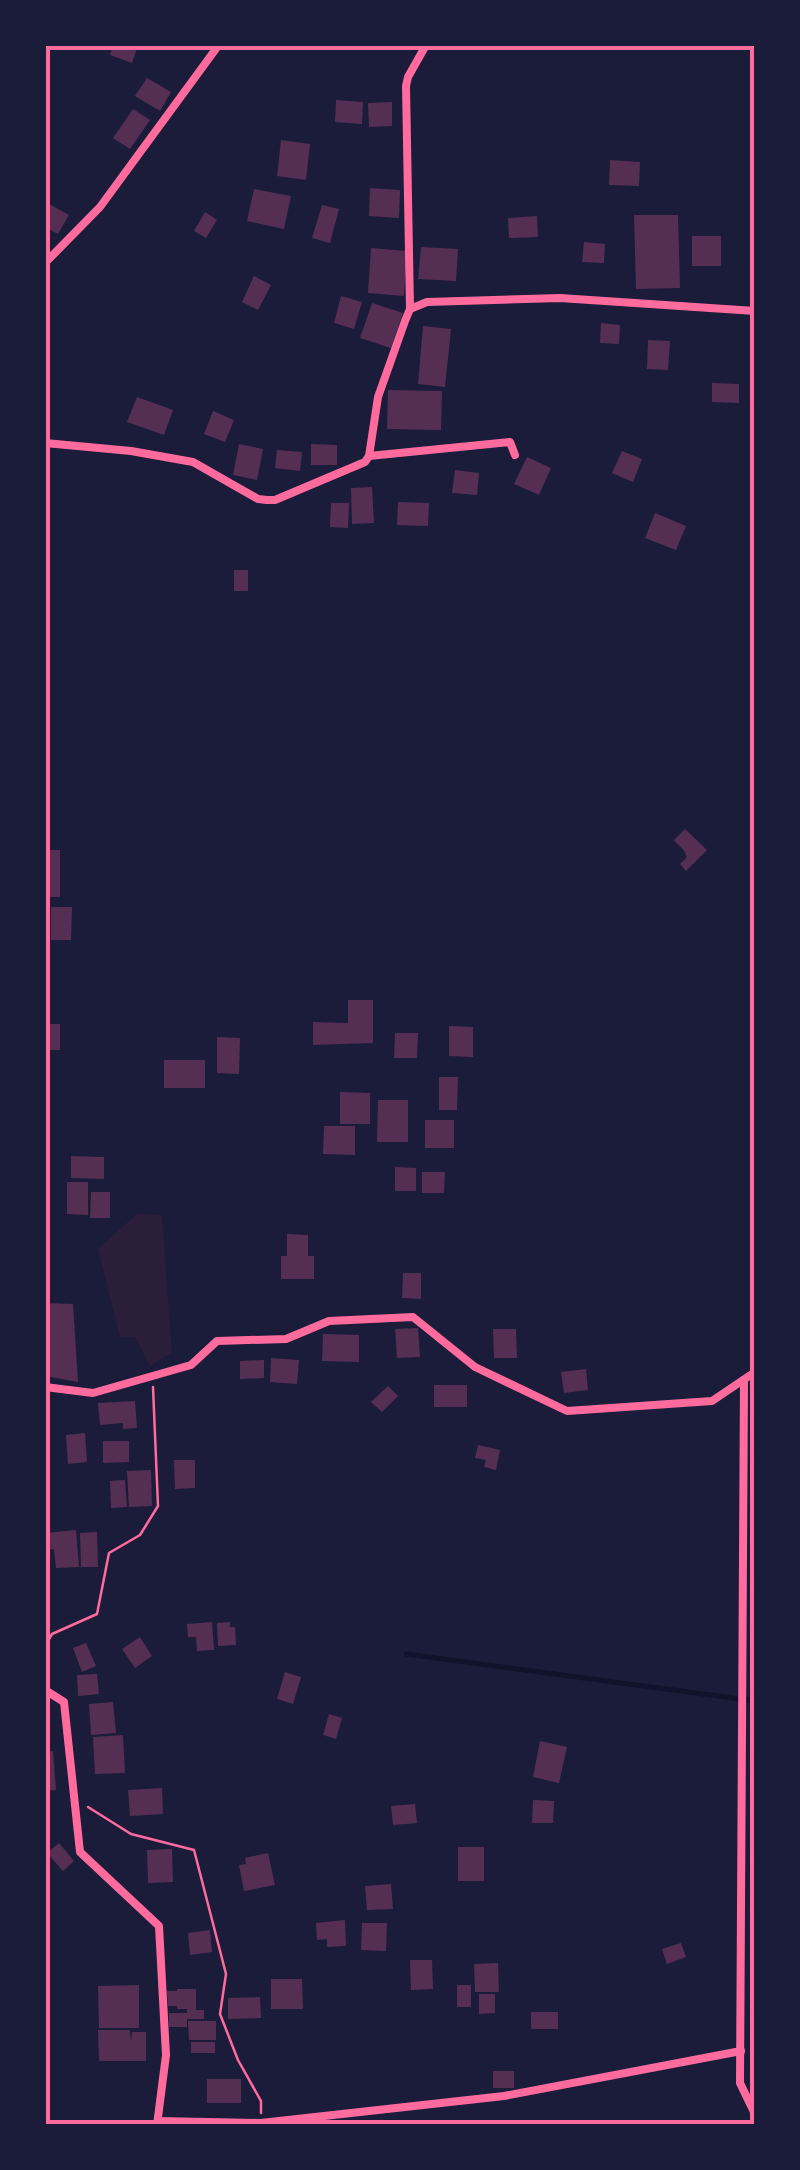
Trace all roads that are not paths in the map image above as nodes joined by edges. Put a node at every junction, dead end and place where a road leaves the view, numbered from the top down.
1 (222, 45) edge
2 (426, 45) edge
3 (45, 263) edge
4 (410, 308) junction
5 (755, 311) edge
6 (45, 442) edge
7 (515, 454) dead end
8 (369, 456) junction
9 (755, 1372) edge
10 (744, 1380) junction
11 (45, 1387) edge
12 (45, 1690) edge
13 (741, 2051) junction
14 (755, 2114) edge
15 (158, 2123) edge
16 (261, 2123) edge

1 - 3 street
2 - 4 street
4 - 5 street
4 - 8 street
6 - 8 street
7 - 8 street
9 - 10 street
10 - 11 street
10 - 13 street
12 - 15 street
13 - 14 street
13 - 16 street
15 - 16 street

